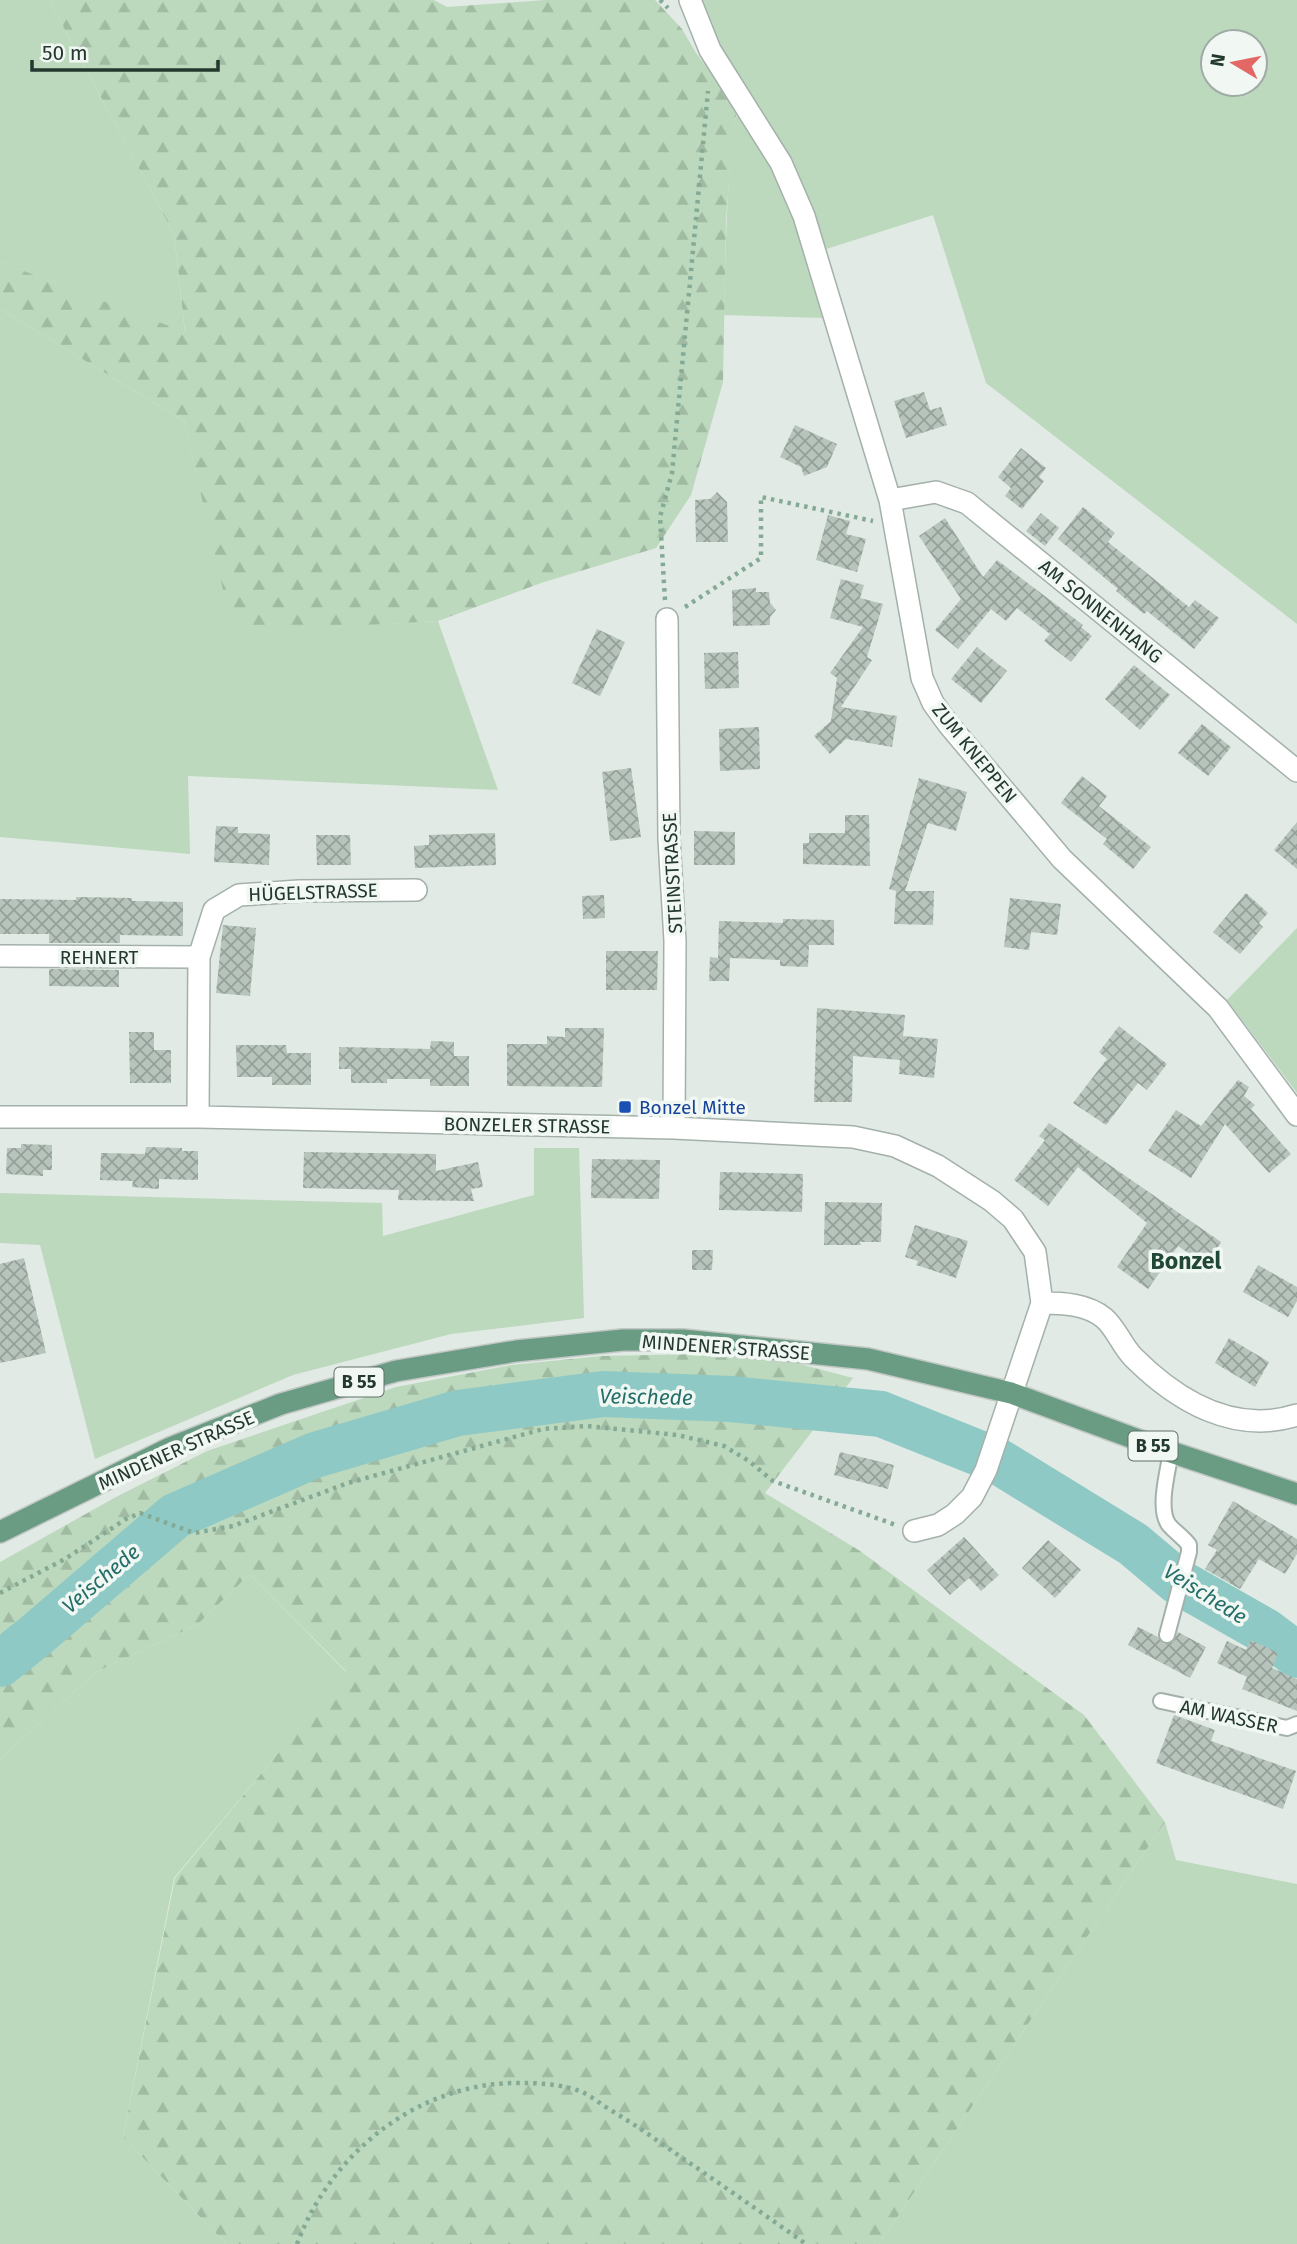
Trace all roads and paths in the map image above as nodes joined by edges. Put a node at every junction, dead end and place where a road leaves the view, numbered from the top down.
1 (690, 0) edge
2 (709, 86) dead end
3 (890, 500) junction
4 (895, 525) junction
5 (667, 619) junction
6 (1297, 771) edge
7 (416, 890) dead end
8 (0, 956) edge
9 (199, 957) junction
10 (1297, 1115) edge
11 (0, 1117) edge
12 (198, 1117) junction
13 (674, 1128) junction
14 (1042, 1303) junction
15 (1011, 1393) junction
16 (1297, 1415) edge
17 (1171, 1452) junction
18 (1297, 1494) edge
19 (914, 1531) joint
20 (0, 1532) edge
21 (0, 1593) edge
22 (1167, 1634) dead end
23 (1161, 1701) dead end
24 (1297, 1724) edge
25 (297, 2244) edge
26 (806, 2244) edge

1 - 3 street, ZUM KNEPPEN
2 - 5 path
3 - 4 street, ZUM KNEPPEN
3 - 6 street, AM SONNENHANG
4 - 5 path
4 - 10 street, ZUM KNEPPEN
5 - 13 street, STEINSTRASSE
7 - 9 street, HÜGELSTRASSE
8 - 9 street, REHNERT
9 - 12 street, HÜGELSTRASSE
11 - 12 street, BONZELER STRASSE
12 - 13 street, BONZELER STRASSE
13 - 14 street, BONZELER STRASSE
14 - 15 street, BONZELER STRASSE
14 - 16 street
15 - 17 main road, MINDENER STRASSE / B 55
15 - 19 street, BONZELER STRASSE
15 - 20 main road, MINDENER STRASSE / B 55
17 - 18 main road, MINDENER STRASSE / B 55
17 - 22 lane
19 - 21 path
23 - 24 lane, AM WASSER
25 - 26 path

